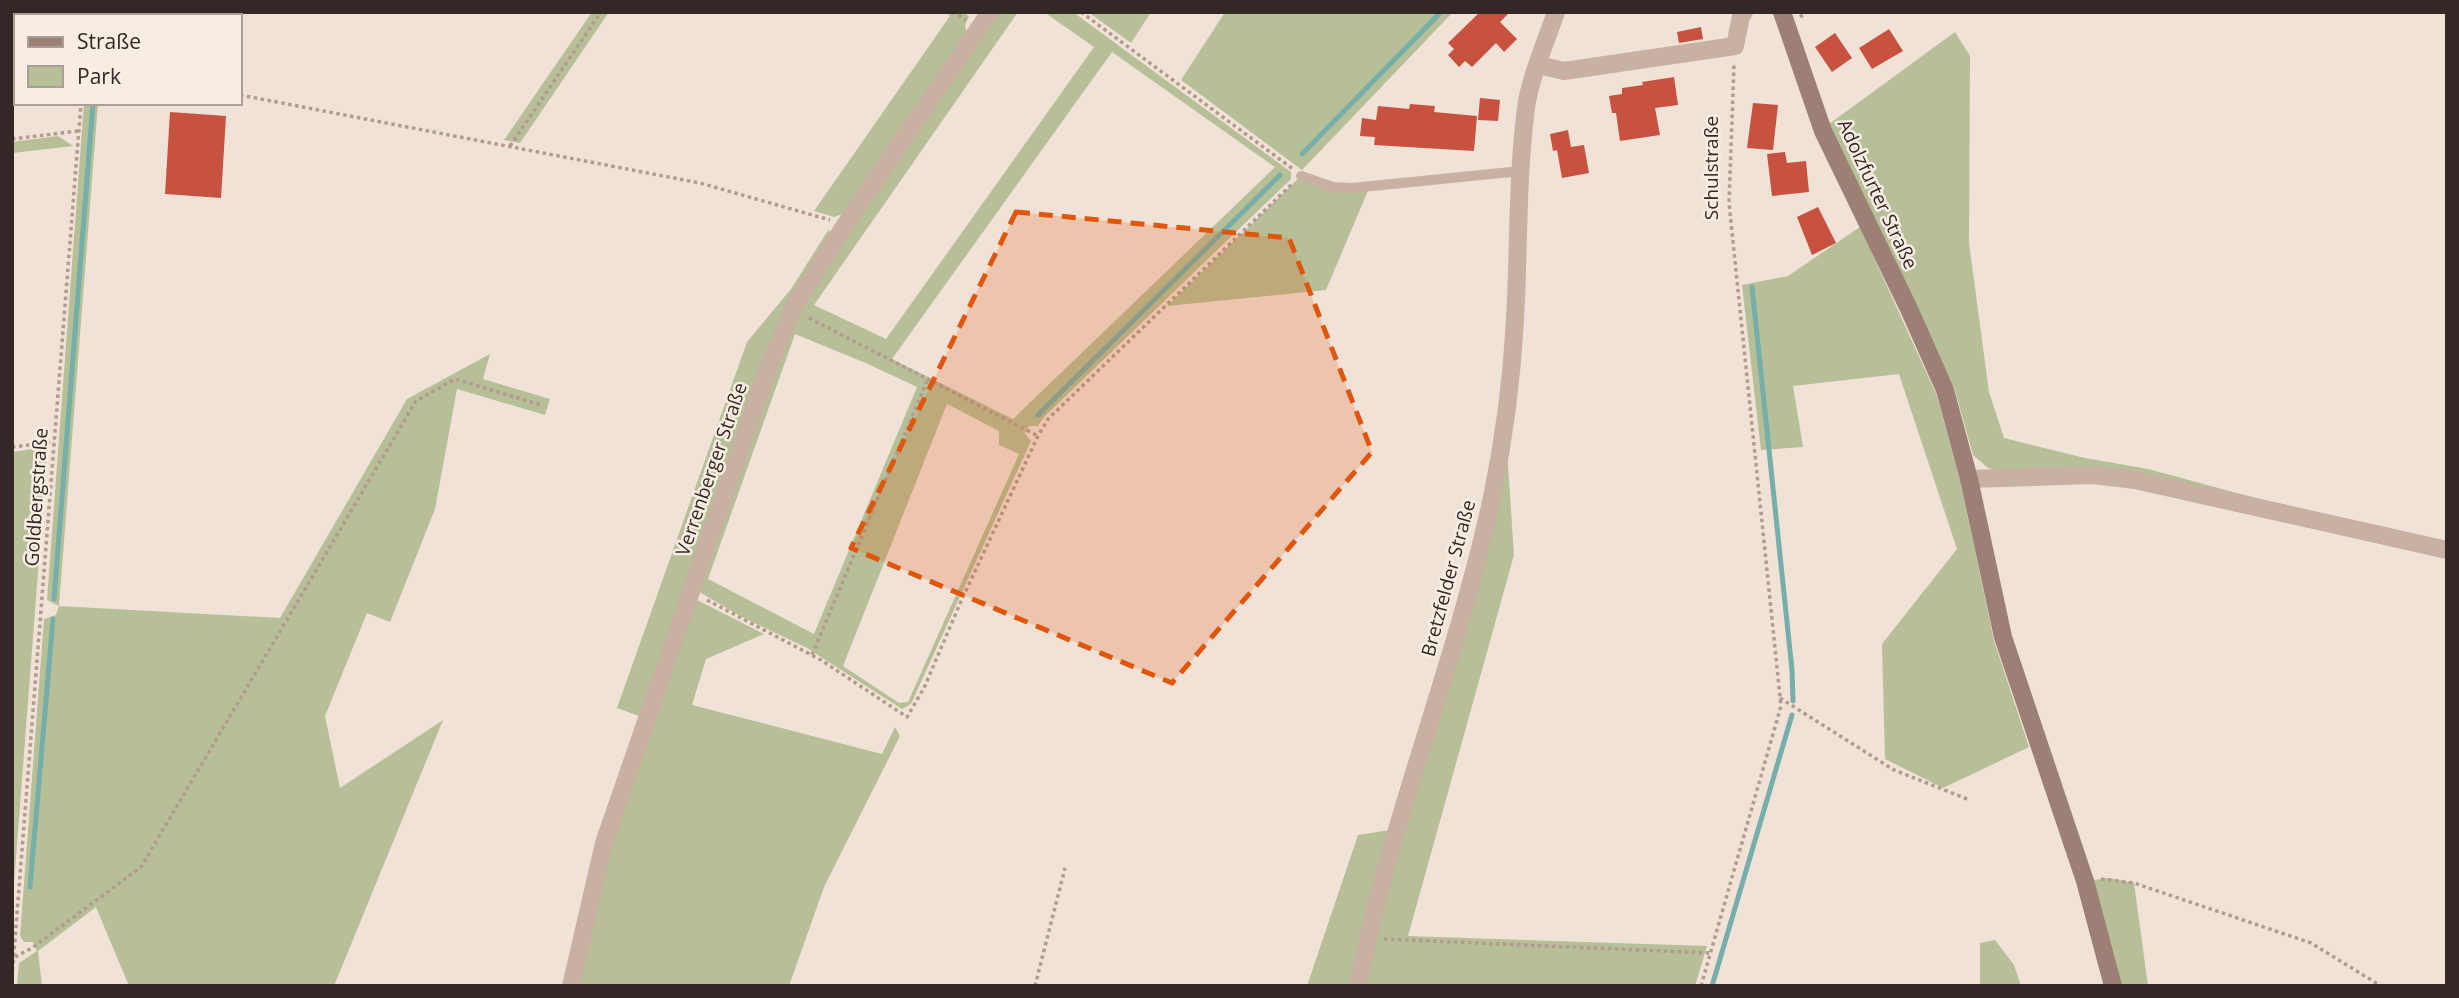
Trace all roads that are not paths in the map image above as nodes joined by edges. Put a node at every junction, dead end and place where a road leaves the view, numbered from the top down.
1 (990, 12) edge
2 (1556, 12) edge
3 (1744, 12) edge
4 (1782, 12) edge
5 (1539, 65) junction
6 (1521, 171) junction
7 (1301, 176) road end
8 (1969, 479) junction
9 (2447, 550) edge
10 (572, 986) edge
11 (1358, 986) edge
12 (2113, 986) edge

1 - 10 street, Verrenberger Straße
2 - 5 street, Bretzfelder Straße
3 - 5 street
4 - 8 main road, Adolzfurter Straße
5 - 6 street, Bretzfelder Straße
6 - 7 lane
6 - 11 street, Bretzfelder Straße
8 - 9 street
8 - 12 main road, Adolzfurter Straße

